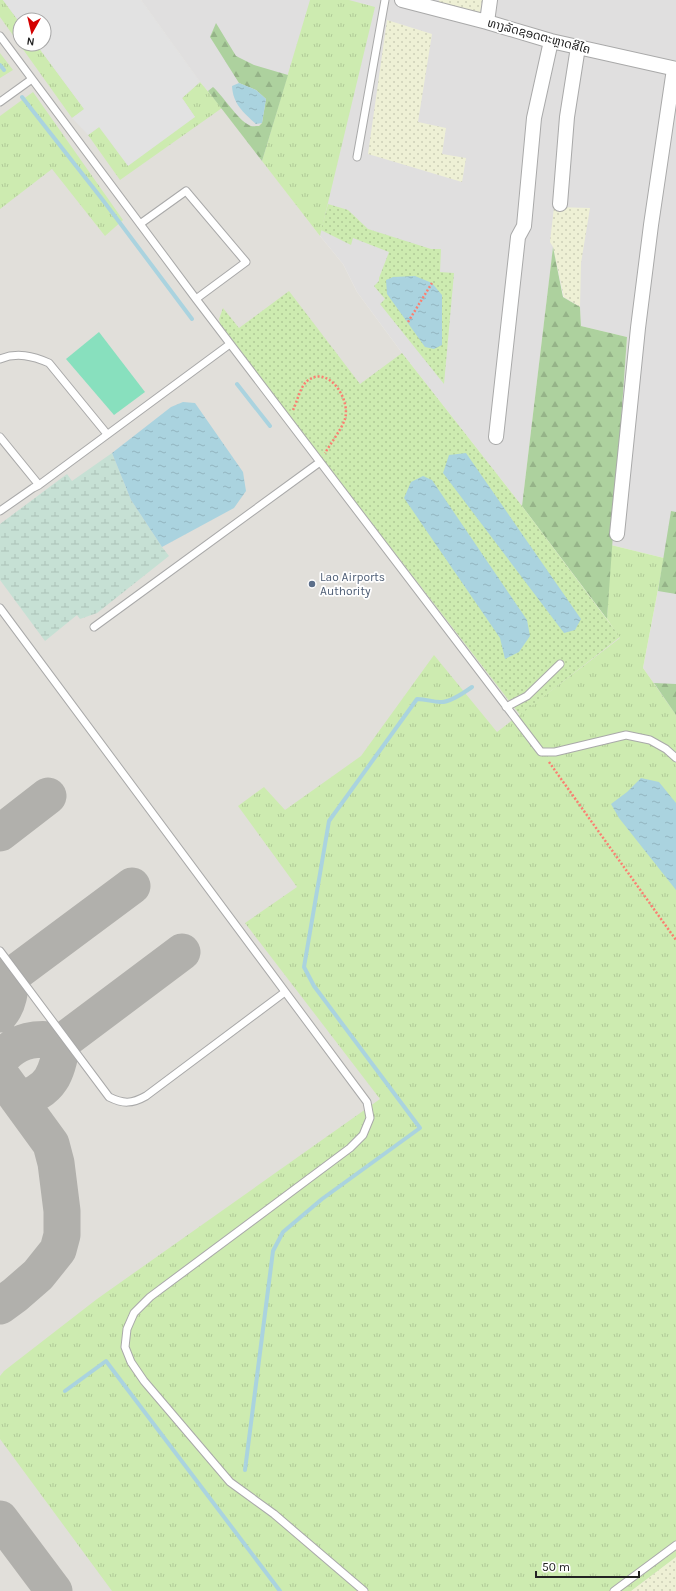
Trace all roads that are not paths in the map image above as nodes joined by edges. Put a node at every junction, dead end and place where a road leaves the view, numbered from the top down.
1 (385, 0) edge
2 (402, 0) edge
3 (490, 0) edge
4 (486, 22) junction
5 (0, 36) edge
6 (551, 41) junction
7 (578, 47) junction
8 (675, 69) edge
9 (32, 79) junction
10 (0, 102) edge
11 (357, 157) dead end
12 (560, 204) dead end
13 (140, 224) junction
14 (196, 299) junction
15 (230, 344) junction
16 (0, 359) edge
17 (108, 434) junction
18 (0, 437) edge
19 (496, 437) dead end
20 (320, 462) junction
21 (39, 485) junction
22 (0, 511) edge
23 (617, 534) dead end
24 (0, 608) edge
25 (94, 627) dead end
26 (560, 664) dead end
27 (506, 707) junction
28 (676, 758) edge
29 (0, 951) edge
30 (285, 992) junction
31 (676, 1544) edge
32 (364, 1591) edge
33 (614, 1591) edge

1 - 11 lane
2 - 4 street, ທາງລັດຊອດຕະຫຼາດສີໄຄ
3 - 4 street
4 - 6 street, ທາງລັດຊອດຕະຫຼາດສີໄຄ
5 - 9 lane
6 - 7 street, ທາງລັດຊອດຕະຫຼາດສີໄຄ
6 - 19 street
7 - 8 street, ທາງລັດຊອດຕະຫຼາດສີໄຄ
7 - 12 street
8 - 23 street
9 - 10 lane
9 - 13 lane
13 - 14 lane
13 - 14 lane
14 - 15 lane
15 - 17 lane
15 - 20 lane
16 - 17 lane
17 - 21 lane
18 - 21 lane
20 - 25 lane
20 - 27 lane
21 - 22 lane
24 - 30 lane
26 - 27 lane
27 - 28 lane
29 - 30 lane
30 - 32 lane
31 - 33 lane

